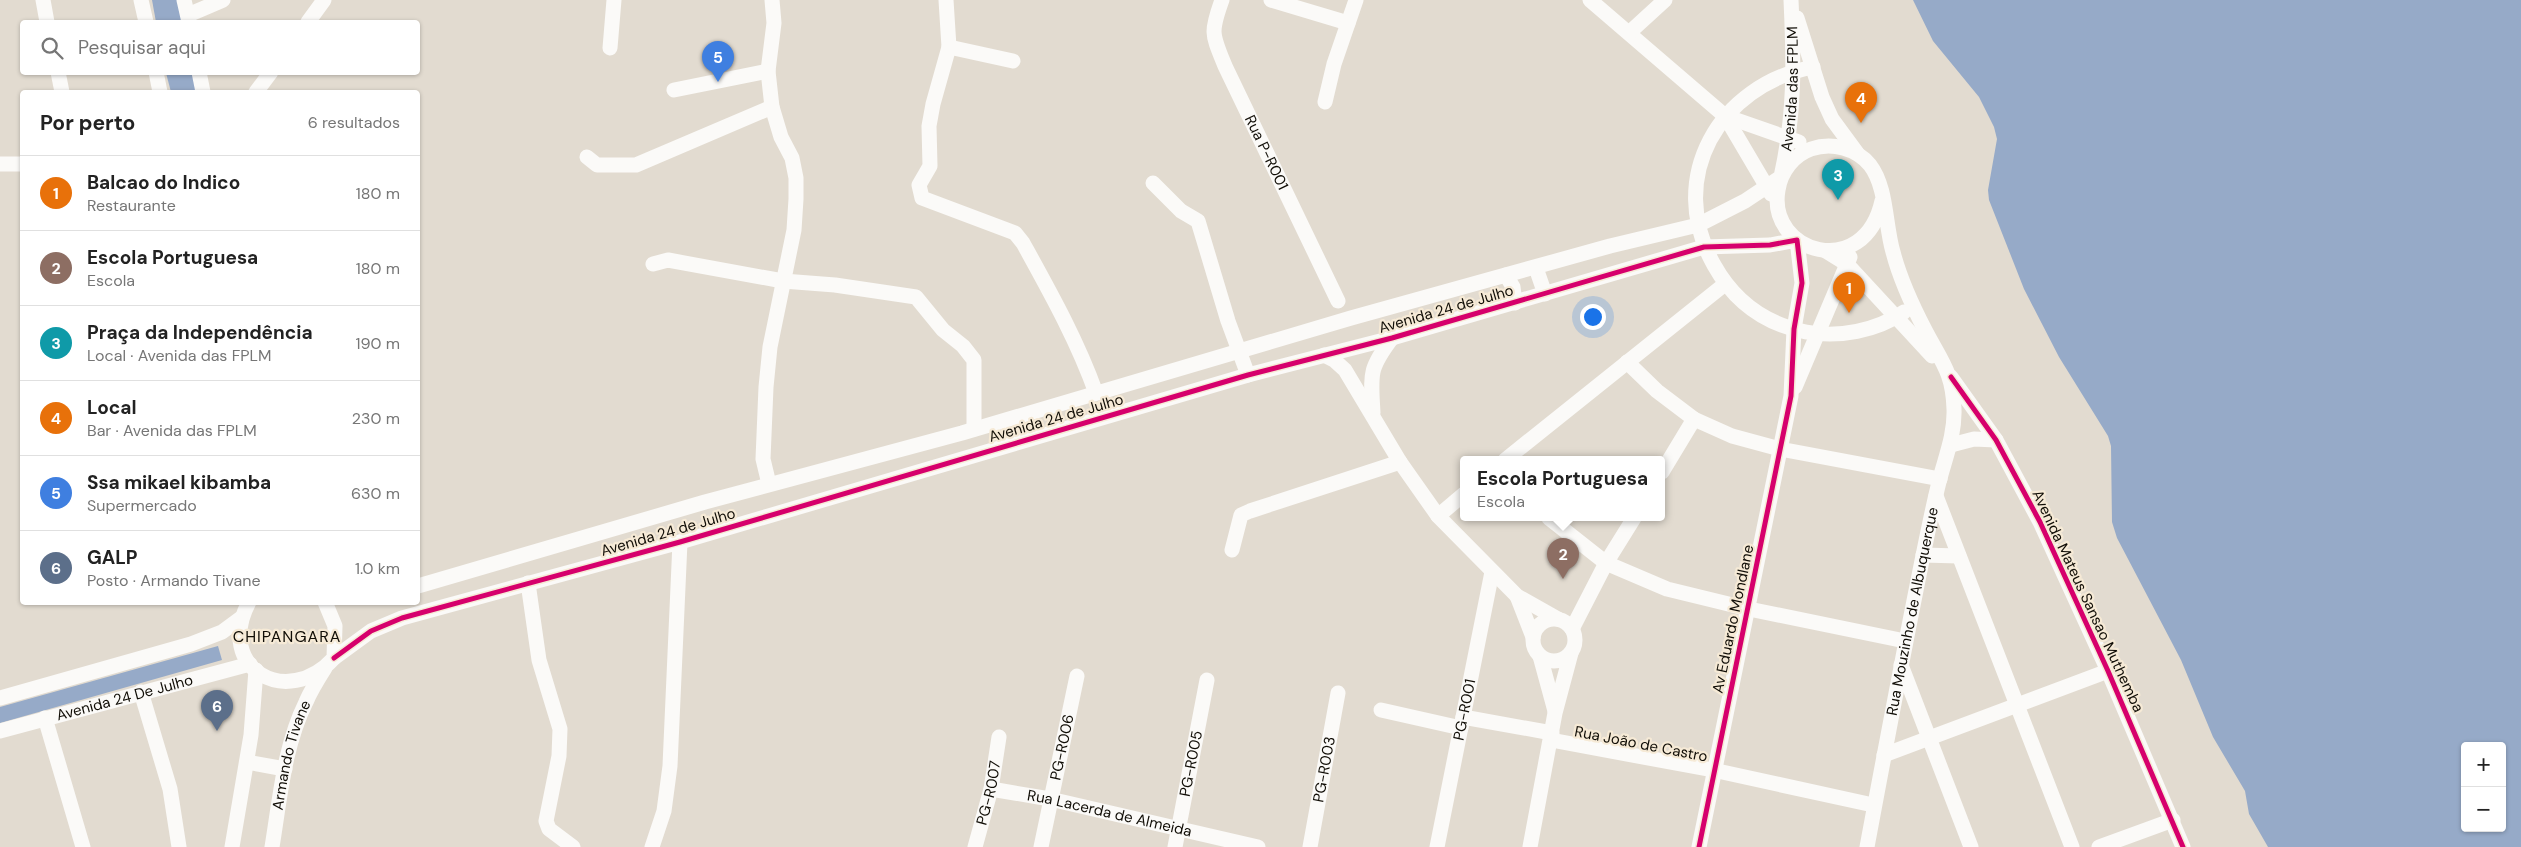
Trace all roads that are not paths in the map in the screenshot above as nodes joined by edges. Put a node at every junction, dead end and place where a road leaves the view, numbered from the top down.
1 (43, 0) edge
2 (141, 0) edge
3 (184, 0) edge
4 (223, 0) edge
5 (324, 0) edge
6 (614, 0) edge
7 (772, 0) edge
8 (946, 0) edge
9 (1222, 0) edge
10 (1271, 0) edge
11 (1356, 0) edge
12 (1590, 0) edge
13 (1665, 0) edge
14 (1791, 0) edge
15 (188, 19) edge
16 (47, 20) edge
17 (146, 20) edge
18 (309, 20) edge
19 (1348, 23) junction
20 (1630, 32) junction
21 (949, 47) junction
22 (610, 48) dead end
23 (1013, 61) dead end
24 (1813, 67) junction
25 (768, 71) junction
26 (1794, 71) junction
27 (59, 75) edge
28 (157, 75) edge
29 (200, 75) edge
30 (270, 75) edge
31 (62, 90) edge
32 (160, 90) edge
33 (203, 90) edge
34 (258, 90) edge
35 (674, 90) dead end
36 (1326, 102) dead end
37 (772, 107) junction
38 (1725, 116) junction
39 (1790, 140) junction
40 (1818, 147) junction
41 (1857, 154) junction
42 (587, 157) dead end
43 (0, 164) edge
44 (20, 164) edge
45 (1781, 177) junction
46 (1153, 183) dead end
47 (1766, 187) junction
48 (1882, 201) junction
49 (1777, 204) junction
50 (1698, 224) junction
51 (1797, 240) junction
52 (1857, 243) junction
53 (1704, 247) junction
54 (1826, 251) junction
55 (652, 264) dead end
56 (1847, 264) junction
57 (1536, 268) junction
58 (1506, 275) junction
59 (784, 280) junction
60 (1725, 284) junction
61 (1544, 294) junction
62 (1338, 301) dead end
63 (1515, 303) junction
64 (1913, 306) junction
65 (1897, 316) junction
66 (1794, 330) junction
67 (1818, 334) junction
68 (1392, 338) junction
69 (1240, 352) junction
70 (1324, 355) junction
71 (1214, 360) junction
72 (1627, 362) junction
73 (1248, 375) junction
74 (1951, 377) junction
75 (1221, 383) junction
76 (1096, 393) junction
77 (1792, 396) junction
78 (1374, 417) junction
79 (1694, 420) junction
80 (968, 431) junction
81 (940, 439) junction
82 (1996, 440) junction
83 (1951, 445) junction
84 (1780, 449) junction
85 (969, 456) junction
86 (1510, 456) edge
87 (946, 462) junction
88 (1400, 462) junction
89 (1665, 467) edge
90 (1940, 480) junction
91 (769, 484) junction
92 (1936, 496) junction
93 (1460, 497) edge
94 (1438, 516) junction
95 (1553, 521) edge
96 (1632, 521) edge
97 (680, 542) junction
98 (1232, 550) dead end
99 (1923, 555) junction
100 (1960, 556) junction
101 (1606, 563) junction
102 (1492, 572) junction
103 (528, 583) junction
104 (420, 585) edge
105 (1517, 596) junction
106 (248, 605) edge
107 (327, 605) edge
108 (1749, 609) junction
109 (241, 618) junction
110 (1558, 619) junction
111 (1572, 629) junction
112 (1533, 637) junction
113 (1905, 641) junction
114 (1571, 652) junction
115 (1540, 656) junction
116 (330, 663) junction
117 (1901, 663) junction
118 (253, 667) junction
119 (2108, 670) junction
120 (1077, 676) dead end
121 (1207, 680) dead end
122 (141, 692) junction
123 (1338, 693) dead end
124 (0, 698) edge
125 (2018, 706) junction
126 (1381, 710) dead end
127 (1555, 713) junction
128 (45, 718) junction
129 (1462, 722) junction
130 (0, 731) edge
131 (999, 737) dead end
132 (1552, 737) junction
133 (1928, 740) junction
134 (1884, 755) junction
135 (247, 762) junction
136 (285, 769) junction
137 (1713, 770) junction
138 (991, 789) junction
139 (1050, 799) junction
140 (1873, 805) junction
141 (2173, 820) junction
142 (1178, 829) junction
143 (1868, 845) edge
144 (83, 847) edge
145 (179, 847) edge
146 (232, 847) edge
147 (272, 847) edge
148 (573, 847) edge
149 (652, 847) edge
150 (975, 847) edge
151 (1042, 847) edge
152 (1175, 847) edge
153 (1258, 847) edge
154 (1310, 847) edge
155 (1437, 847) edge
156 (1530, 847) edge
157 (1699, 847) edge
158 (1971, 847) edge
159 (2072, 847) edge
160 (2098, 847) edge
161 (2183, 847) edge

1 - 16 street
2 - 17 street
3 - 15 street
4 - 15 street
5 - 18 street
6 - 22 street
7 - 25 street
8 - 21 street
9 - 62 street, Rua P-R001
10 - 19 street
11 - 19 street
12 - 20 street
13 - 20 street
14 - 24 street, Avenida das FPLM
14 - 26 street, Avenida das FPLM
19 - 36 street
20 - 38 street
21 - 23 street
21 - 76 street
24 - 26 street
24 - 41 street, Avenida das FPLM
25 - 35 street
25 - 37 street
26 - 38 street
26 - 39 street, Avenida das FPLM
27 - 31 street
28 - 32 street
29 - 33 street
30 - 34 street
37 - 42 street
37 - 59 street
38 - 39 street
38 - 47 street
38 - 50 street
39 - 40 street
39 - 45 street, Avenida das FPLM
40 - 41 street
40 - 45 street
41 - 48 street
43 - 44 street
45 - 47 street, Avenida 24 de Julho
45 - 49 street
46 - 69 street
47 - 49 street
47 - 50 street, Avenida 24 de Julho
48 - 52 street
48 - 64 street
49 - 51 street
50 - 53 street
50 - 57 street, Avenida 24 de Julho
51 - 53 street, Avenida 24 de Julho
51 - 54 street
51 - 66 street
52 - 54 street
52 - 56 street
53 - 60 street
53 - 61 street, Avenida 24 de Julho
54 - 56 street
55 - 59 street
56 - 65 street
56 - 67 street
57 - 58 street, Avenida 24 de Julho
57 - 61 street
58 - 63 street
58 - 69 street, Avenida 24 de Julho
59 - 80 street
59 - 91 street
60 - 66 street
60 - 72 street
61 - 63 street, Avenida 24 de Julho
63 - 68 street, Avenida 24 de Julho
64 - 65 street
64 - 74 street
65 - 67 street
65 - 74 street
66 - 67 street
66 - 77 street
67 - 77 street
68 - 70 street, Avenida 24 de Julho
68 - 78 street
69 - 71 street, Avenida 24 de Julho
69 - 73 street
70 - 73 street, Avenida 24 de Julho
70 - 78 street
71 - 75 street
71 - 76 street, Avenida 24 de Julho
72 - 79 street
72 - 86 street
73 - 75 street, Avenida 24 de Julho
74 - 82 street, Avenida Mateus Sansao Muthemba
74 - 83 street, Rua Mouzinho de Albuquerque
75 - 85 street, Avenida 24 de Julho
76 - 80 street, Avenida 24 de Julho
77 - 84 street, Av Eduardo Mondlane
78 - 88 street
79 - 84 street
79 - 89 street
80 - 81 street, Avenida 24 de Julho
80 - 85 street
81 - 87 street
81 - 91 street, Avenida 24 de Julho
82 - 83 street
82 - 119 street, Avenida Mateus Sansao Muthemba
83 - 90 street, Rua Mouzinho de Albuquerque
84 - 90 street
84 - 108 street, Av Eduardo Mondlane
85 - 87 street, Avenida 24 de Julho
87 - 97 street, Avenida 24 de Julho
88 - 94 street
88 - 98 street
90 - 92 street, Rua Mouzinho de Albuquerque
91 - 104 street, Avenida 24 de Julho
92 - 99 street, Rua Mouzinho de Albuquerque
92 - 100 street
93 - 94 street
94 - 102 street
95 - 101 street
96 - 101 street
97 - 103 street, Avenida 24 de Julho
97 - 149 street
99 - 100 street
99 - 113 street, Rua Mouzinho de Albuquerque
100 - 125 street
101 - 108 street
101 - 111 street
102 - 105 street
102 - 129 street, PG-R001
103 - 116 street, Avenida 24 de Julho
103 - 148 street
105 - 110 street
105 - 112 street
106 - 109 street
107 - 116 street
108 - 113 street
108 - 137 street, Av Eduardo Mondlane
109 - 118 street
109 - 124 street
110 - 111 street
110 - 112 street
111 - 114 street
112 - 115 street
113 - 117 street, Rua Mouzinho de Albuquerque
114 - 115 street
114 - 127 street
115 - 127 street
116 - 118 street
116 - 136 street, Armando Tivane
117 - 133 street
117 - 134 street, Rua Mouzinho de Albuquerque
118 - 122 street, Avenida 24 De Julho
118 - 135 street
119 - 125 street
119 - 141 street, Avenida Mateus Sansao Muthemba
120 - 139 street, PG-R006
121 - 142 street, PG-R005
122 - 128 street, Avenida 24 De Julho
122 - 145 street
123 - 154 street, PG-R003
125 - 133 street
125 - 159 street
126 - 129 street, Rua João de Castro
127 - 132 street
128 - 130 street, Avenida 24 De Julho
128 - 144 street
129 - 132 street, Rua João de Castro
129 - 155 street, PG-R001
131 - 138 street, PG-R007
132 - 137 street, Rua João de Castro
132 - 156 street
133 - 134 street
133 - 158 street
134 - 140 street, Rua Mouzinho de Albuquerque
135 - 136 street
135 - 146 street
136 - 147 street, Armando Tivane
137 - 140 street, Rua João de Castro
137 - 157 street, Av Eduardo Mondlane
138 - 139 street, Rua Lacerda de Almeida
138 - 150 street, PG-R007
139 - 142 street, Rua Lacerda de Almeida
139 - 151 street, PG-R006
140 - 143 street, Rua Mouzinho de Albuquerque
141 - 160 street
141 - 161 street, Avenida Mateus Sansao Muthemba
142 - 152 street, PG-R005
142 - 153 street, Rua Lacerda de Almeida

